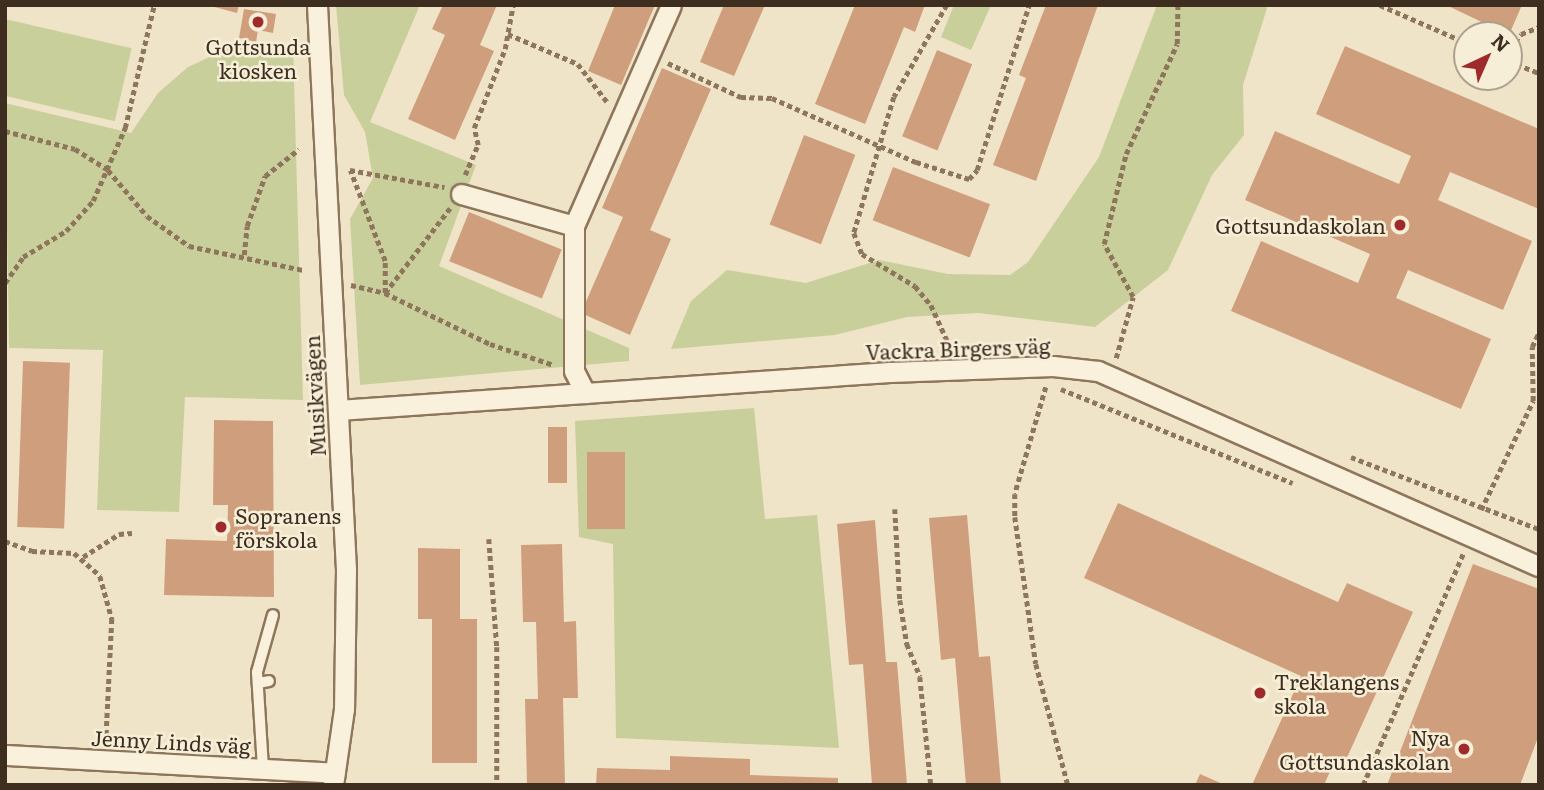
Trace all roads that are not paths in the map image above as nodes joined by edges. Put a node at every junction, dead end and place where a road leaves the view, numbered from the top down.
1 (317, 5) edge
2 (671, 5) edge
3 (461, 194) road end
4 (574, 226) junction
5 (585, 393) junction
6 (338, 410) junction
7 (1539, 566) edge
8 (273, 615) dead end
9 (5, 755) edge
10 (263, 768) junction
11 (334, 779) edge

1 - 6 street, Musikvägen
2 - 4 street
3 - 4 street
4 - 5 street
5 - 6 street, Vackra Birgers väg
5 - 7 street, Vackra Birgers väg
6 - 11 street, Musikvägen
8 - 10 lane
9 - 10 street, Jenny Linds väg
10 - 11 street, Jenny Linds väg

